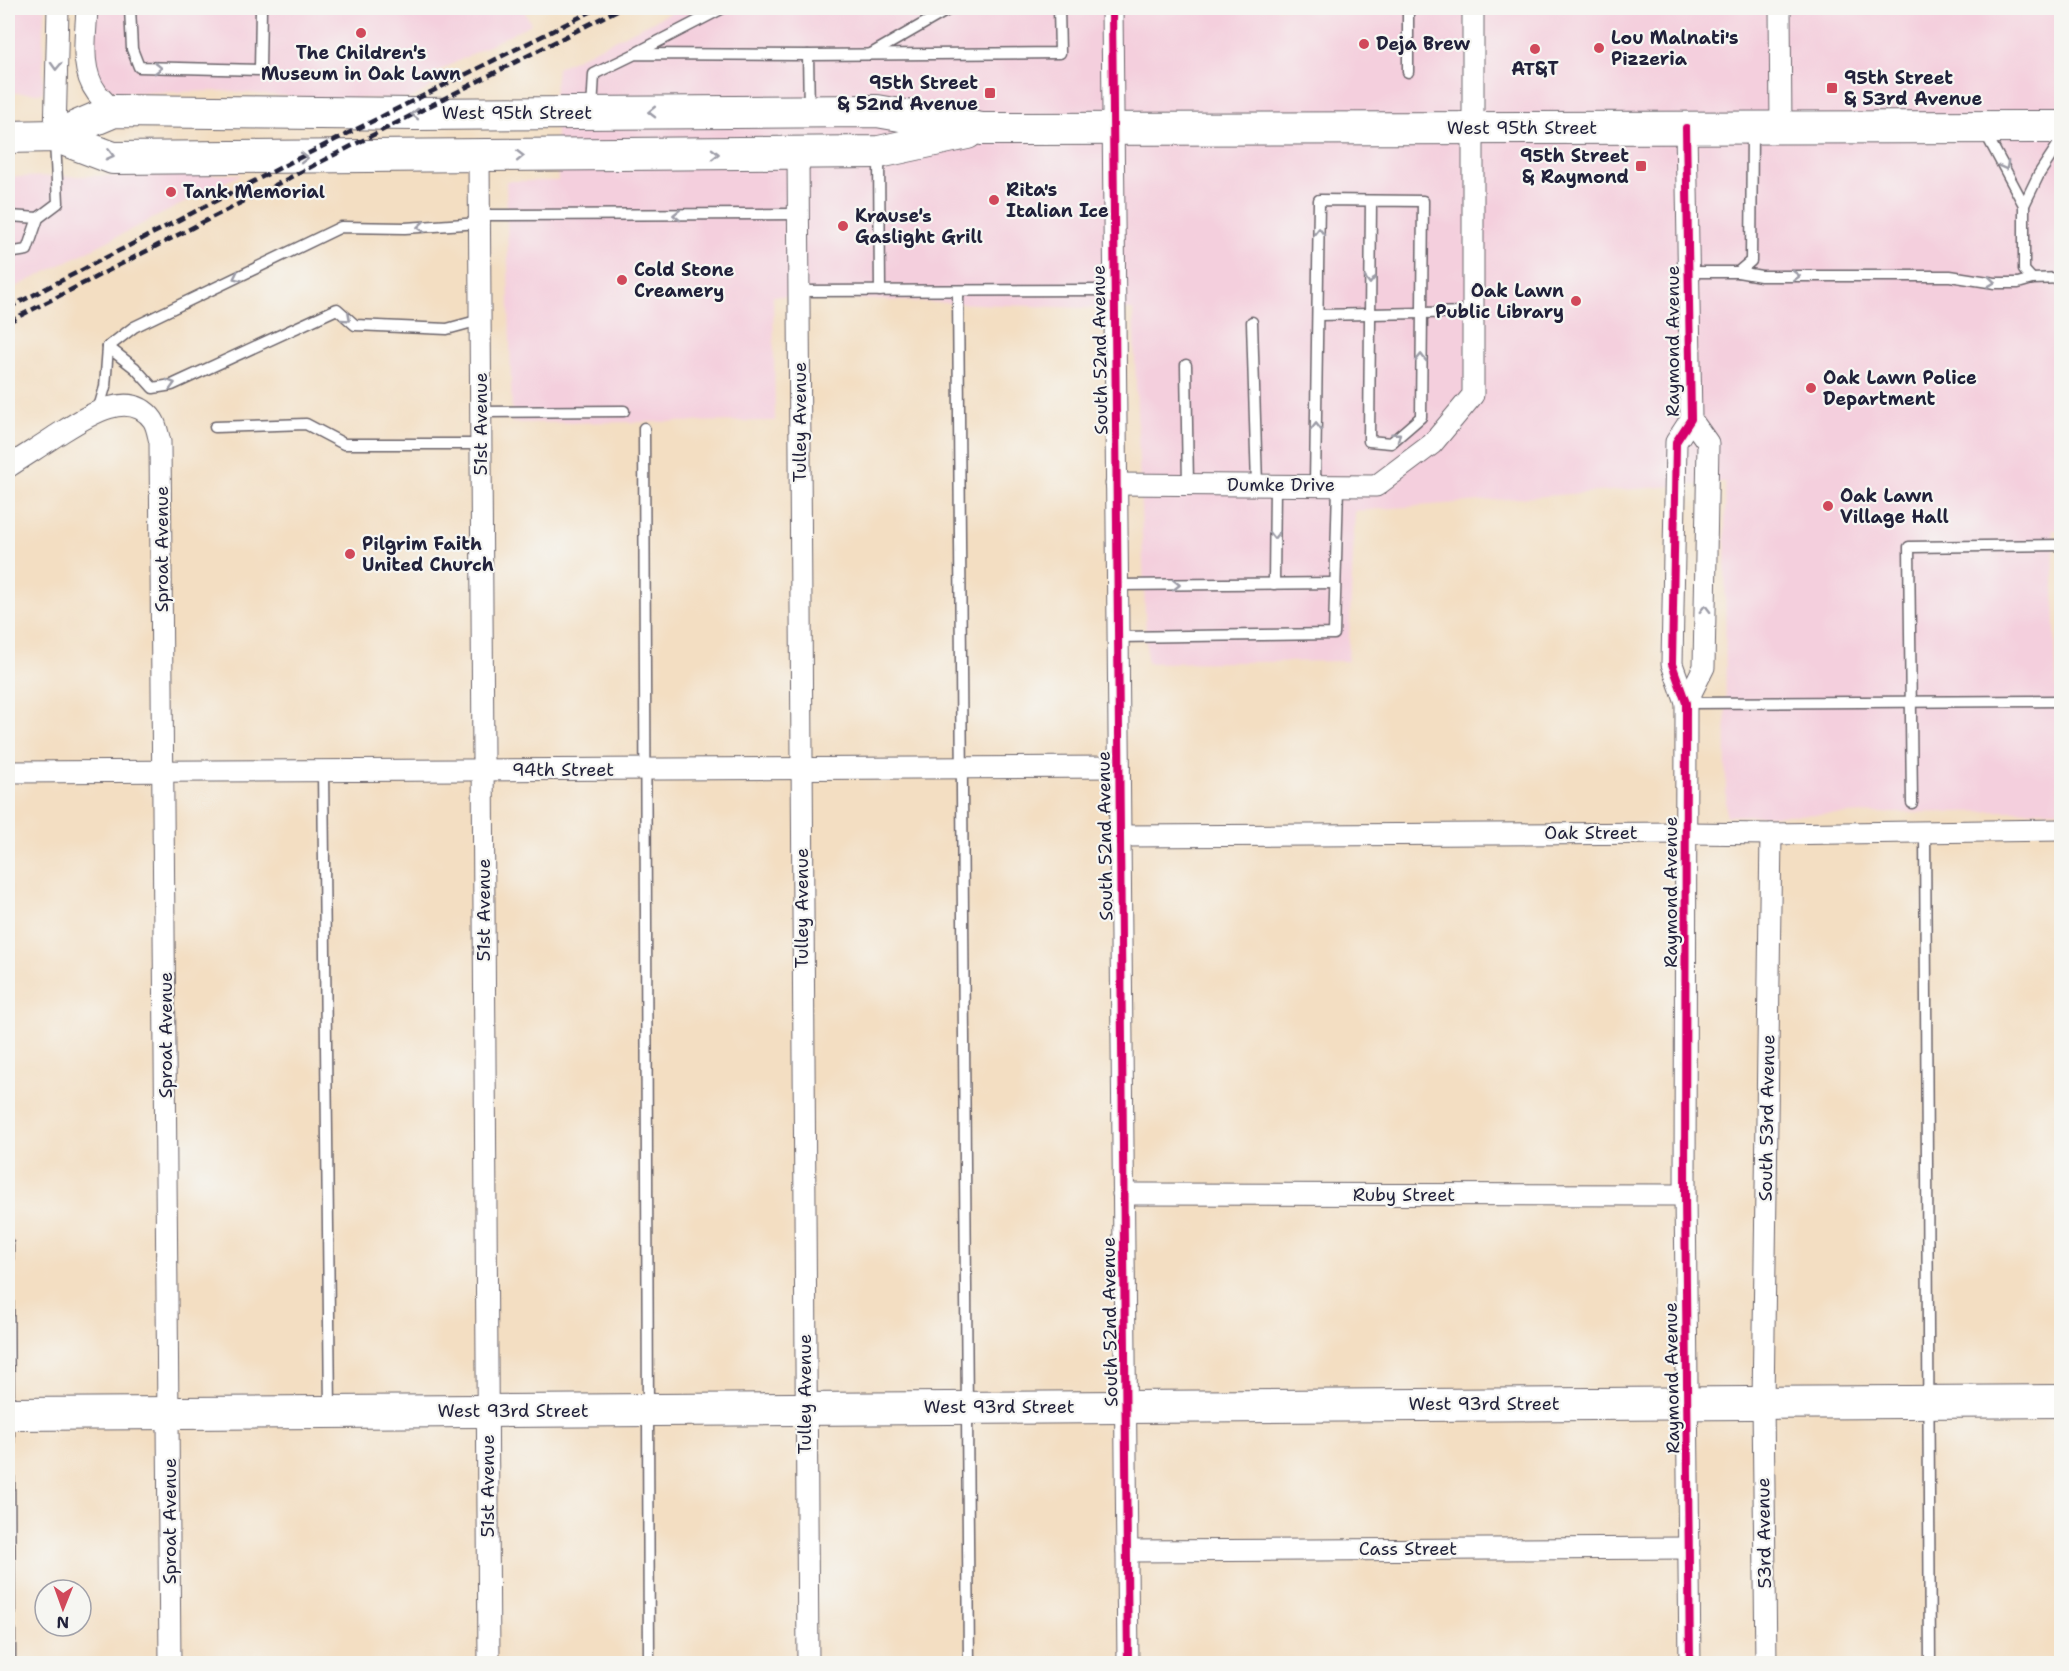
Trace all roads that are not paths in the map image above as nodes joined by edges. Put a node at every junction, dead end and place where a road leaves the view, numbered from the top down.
1 (58, 8) edge
2 (87, 8) edge
3 (130, 8) edge
4 (261, 8) edge
5 (723, 8) edge
6 (951, 8) edge
7 (1059, 8) edge
8 (1112, 8) edge
9 (1408, 8) edge
10 (1473, 8) edge
11 (1780, 8) edge
12 (635, 54) junction
13 (808, 55) junction
14 (869, 55) junction
15 (1408, 72) dead end
16 (114, 111) junction
17 (808, 111) junction
18 (592, 113) junction
19 (1982, 127) junction
20 (2061, 127) edge
21 (1686, 128) junction
22 (1766, 128) junction
23 (982, 129) junction
24 (1113, 129) junction
25 (1474, 129) junction
26 (55, 136) junction
27 (8, 137) edge
28 (2061, 139) edge
29 (879, 152) junction
30 (798, 153) junction
31 (479, 156) junction
32 (1371, 201) junction
33 (2025, 205) junction
34 (799, 214) junction
35 (8, 218) edge
36 (38, 218) junction
37 (479, 219) junction
38 (8, 253) edge
39 (1689, 272) junction
40 (1738, 272) junction
41 (2061, 278) edge
42 (2032, 279) junction
43 (1114, 290) junction
44 (799, 291) junction
45 (880, 291) junction
46 (958, 291) junction
47 (1473, 312) junction
48 (1422, 313) junction
49 (1370, 314) junction
50 (1318, 315) junction
51 (480, 320) junction
52 (1252, 322) dead end
53 (108, 347) junction
54 (1186, 365) dead end
55 (98, 411) junction
56 (624, 411) dead end
57 (481, 412) junction
58 (1691, 420) junction
59 (215, 427) dead end
60 (644, 428) dead end
61 (481, 444) junction
62 (8, 467) edge
63 (1116, 484) junction
64 (1188, 484) junction
65 (1266, 485) junction
66 (1315, 485) junction
67 (1338, 486) junction
68 (2061, 545) edge
69 (1335, 583) junction
70 (1274, 584) junction
71 (1117, 585) junction
72 (1118, 637) junction
73 (2061, 701) edge
74 (1911, 702) junction
75 (1686, 704) junction
76 (1119, 767) junction
77 (962, 768) junction
78 (483, 770) junction
79 (647, 770) junction
80 (802, 770) junction
81 (323, 771) junction
82 (8, 772) edge
83 (164, 773) junction
84 (1912, 802) dead end
85 (2061, 830) edge
86 (1925, 831) junction
87 (1686, 832) junction
88 (1771, 834) junction
89 (1120, 836) junction
90 (1123, 1194) junction
91 (1685, 1195) junction
92 (8, 1244) edge
93 (1929, 1401) junction
94 (2061, 1401) edge
95 (1687, 1403) junction
96 (1763, 1403) junction
97 (1126, 1407) junction
98 (967, 1408) junction
99 (806, 1409) junction
100 (647, 1410) junction
101 (487, 1411) junction
102 (330, 1412) junction
103 (169, 1413) junction
104 (8, 1414) edge
105 (1689, 1548) junction
106 (1127, 1551) junction
107 (10, 1664) edge
108 (170, 1664) edge
109 (489, 1664) edge
110 (649, 1664) edge
111 (808, 1664) edge
112 (969, 1664) edge
113 (1128, 1664) edge
114 (1690, 1664) edge
115 (1766, 1664) edge
116 (1930, 1664) edge

1 -> 26 street
2 - 16 street
3 -> 4 lane
5 - 12 lane
6 - 14 lane
7 - 14 lane
8 - 24 street, South 52nd Avenue
9 - 15 lane
10 - 25 street, Dumke Drive
11 - 22 street
12 - 13 lane
12 - 18 lane
13 - 14 lane
13 - 17 lane
18 -> 16 main road, West 95th Street
16 - 26 main road, West 95th Street
17 -> 18 main road, West 95th Street
17 - 23 main road, West 95th Street
19 - 20 main road, West 95th Street
19 - 22 main road, West 95th Street
19 -> 33 lane
21 - 22 main road, West 95th Street
21 - 25 main road, West 95th Street
21 - 39 street, Raymond Avenue
22 - 40 lane
23 - 24 main road, West 95th Street
23 - 29 main road, West 95th Street
24 - 25 main road, West 95th Street
24 - 43 street, South 52nd Avenue
25 - 47 street, Dumke Drive
26 - 27 main road, West 95th Street
26 -> 31 main road, West 95th Street
26 - 36 lane
28 - 33 lane
29 - 30 main road, West 95th Street
29 - 45 lane
31 -> 30 main road, West 95th Street
30 - 34 street, Tulley Avenue
31 - 37 street, 51st Avenue
32 - 48 lane
32 -> 49 lane
50 -> 32 lane
33 - 42 lane
34 -> 37 lane
34 - 44 street, Tulley Avenue
35 - 36 lane
36 - 38 lane
37 - 51 street, 51st Avenue
37 -> 53 lane
39 - 40 lane
39 - 58 street, Raymond Avenue
40 -> 42 lane
41 - 42 lane
43 - 46 lane
43 - 63 street, South 52nd Avenue
44 - 45 lane
44 - 80 street, Tulley Avenue
45 - 46 lane
46 - 77 lane
47 - 48 lane
47 - 67 street, Dumke Drive
48 - 49 lane
49 -> 48 lane
49 - 50 lane
66 -> 50 lane
53 -> 51 lane
51 - 57 street, 51st Avenue
52 - 65 lane
53 - 55 lane
54 - 64 lane
55 - 62 street
55 - 83 street, Sproat Avenue
56 - 57 lane
57 - 61 street, 51st Avenue
58 - 75 street, Raymond Avenue
75 -> 58 street, Raymond Avenue
59 - 61 lane
60 - 79 lane
61 - 78 street, 51st Avenue
63 - 64 street, Dumke Drive
63 - 71 street, South 52nd Avenue
64 - 65 street, Dumke Drive
65 - 66 street, Dumke Drive
65 -> 70 lane
66 - 67 street, Dumke Drive
67 - 69 lane
68 - 74 lane
69 - 70 lane
69 - 72 lane
71 -> 70 lane
71 - 72 street, South 52nd Avenue
72 - 76 street, South 52nd Avenue
73 - 74 lane
74 - 75 lane
74 - 84 lane
75 - 87 street, Raymond Avenue
76 - 77 street, 94th Street
76 - 89 street, South 52nd Avenue
77 - 80 street, 94th Street
77 - 98 lane
78 - 79 street, 94th Street
78 - 81 street, 94th Street
78 - 101 street, 51st Avenue
79 - 80 street, 94th Street
79 - 100 lane
80 - 99 street, Tulley Avenue
81 - 83 street, 94th Street
81 - 102 lane
82 - 83 street, 94th Street
83 - 103 street, Sproat Avenue
85 - 86 street, Oak Street
86 - 88 street, Oak Street
86 - 93 lane
87 - 88 street, Oak Street
87 - 89 street, Oak Street
87 - 91 street, Raymond Avenue
88 - 96 street, South 53rd Avenue
89 - 90 street, South 52nd Avenue
90 - 91 street, Ruby Street
90 - 97 street, South 52nd Avenue
91 - 95 street, Raymond Avenue
92 - 104 lane
93 - 94 main road, West 93rd Street
93 - 96 main road, West 93rd Street
93 - 116 lane
95 - 96 main road, West 93rd Street
95 - 97 main road, West 93rd Street
95 - 105 street, Raymond Avenue
96 - 115 street, 53rd Avenue
97 - 98 main road, West 93rd Street
97 - 106 street, South 52nd Avenue
98 - 99 main road, West 93rd Street
98 - 112 lane
99 - 100 main road, West 93rd Street
99 - 111 street, Tulley Avenue
100 - 101 main road, West 93rd Street
100 - 110 lane
101 - 102 main road, West 93rd Street
101 - 109 street, 51st Avenue
102 - 103 main road, West 93rd Street
103 - 104 main road, West 93rd Street
103 - 108 street, Sproat Avenue
104 - 107 lane
105 - 106 street, Cass Street
105 - 114 street, Raymond Avenue
106 - 113 street, South 52nd Avenue

